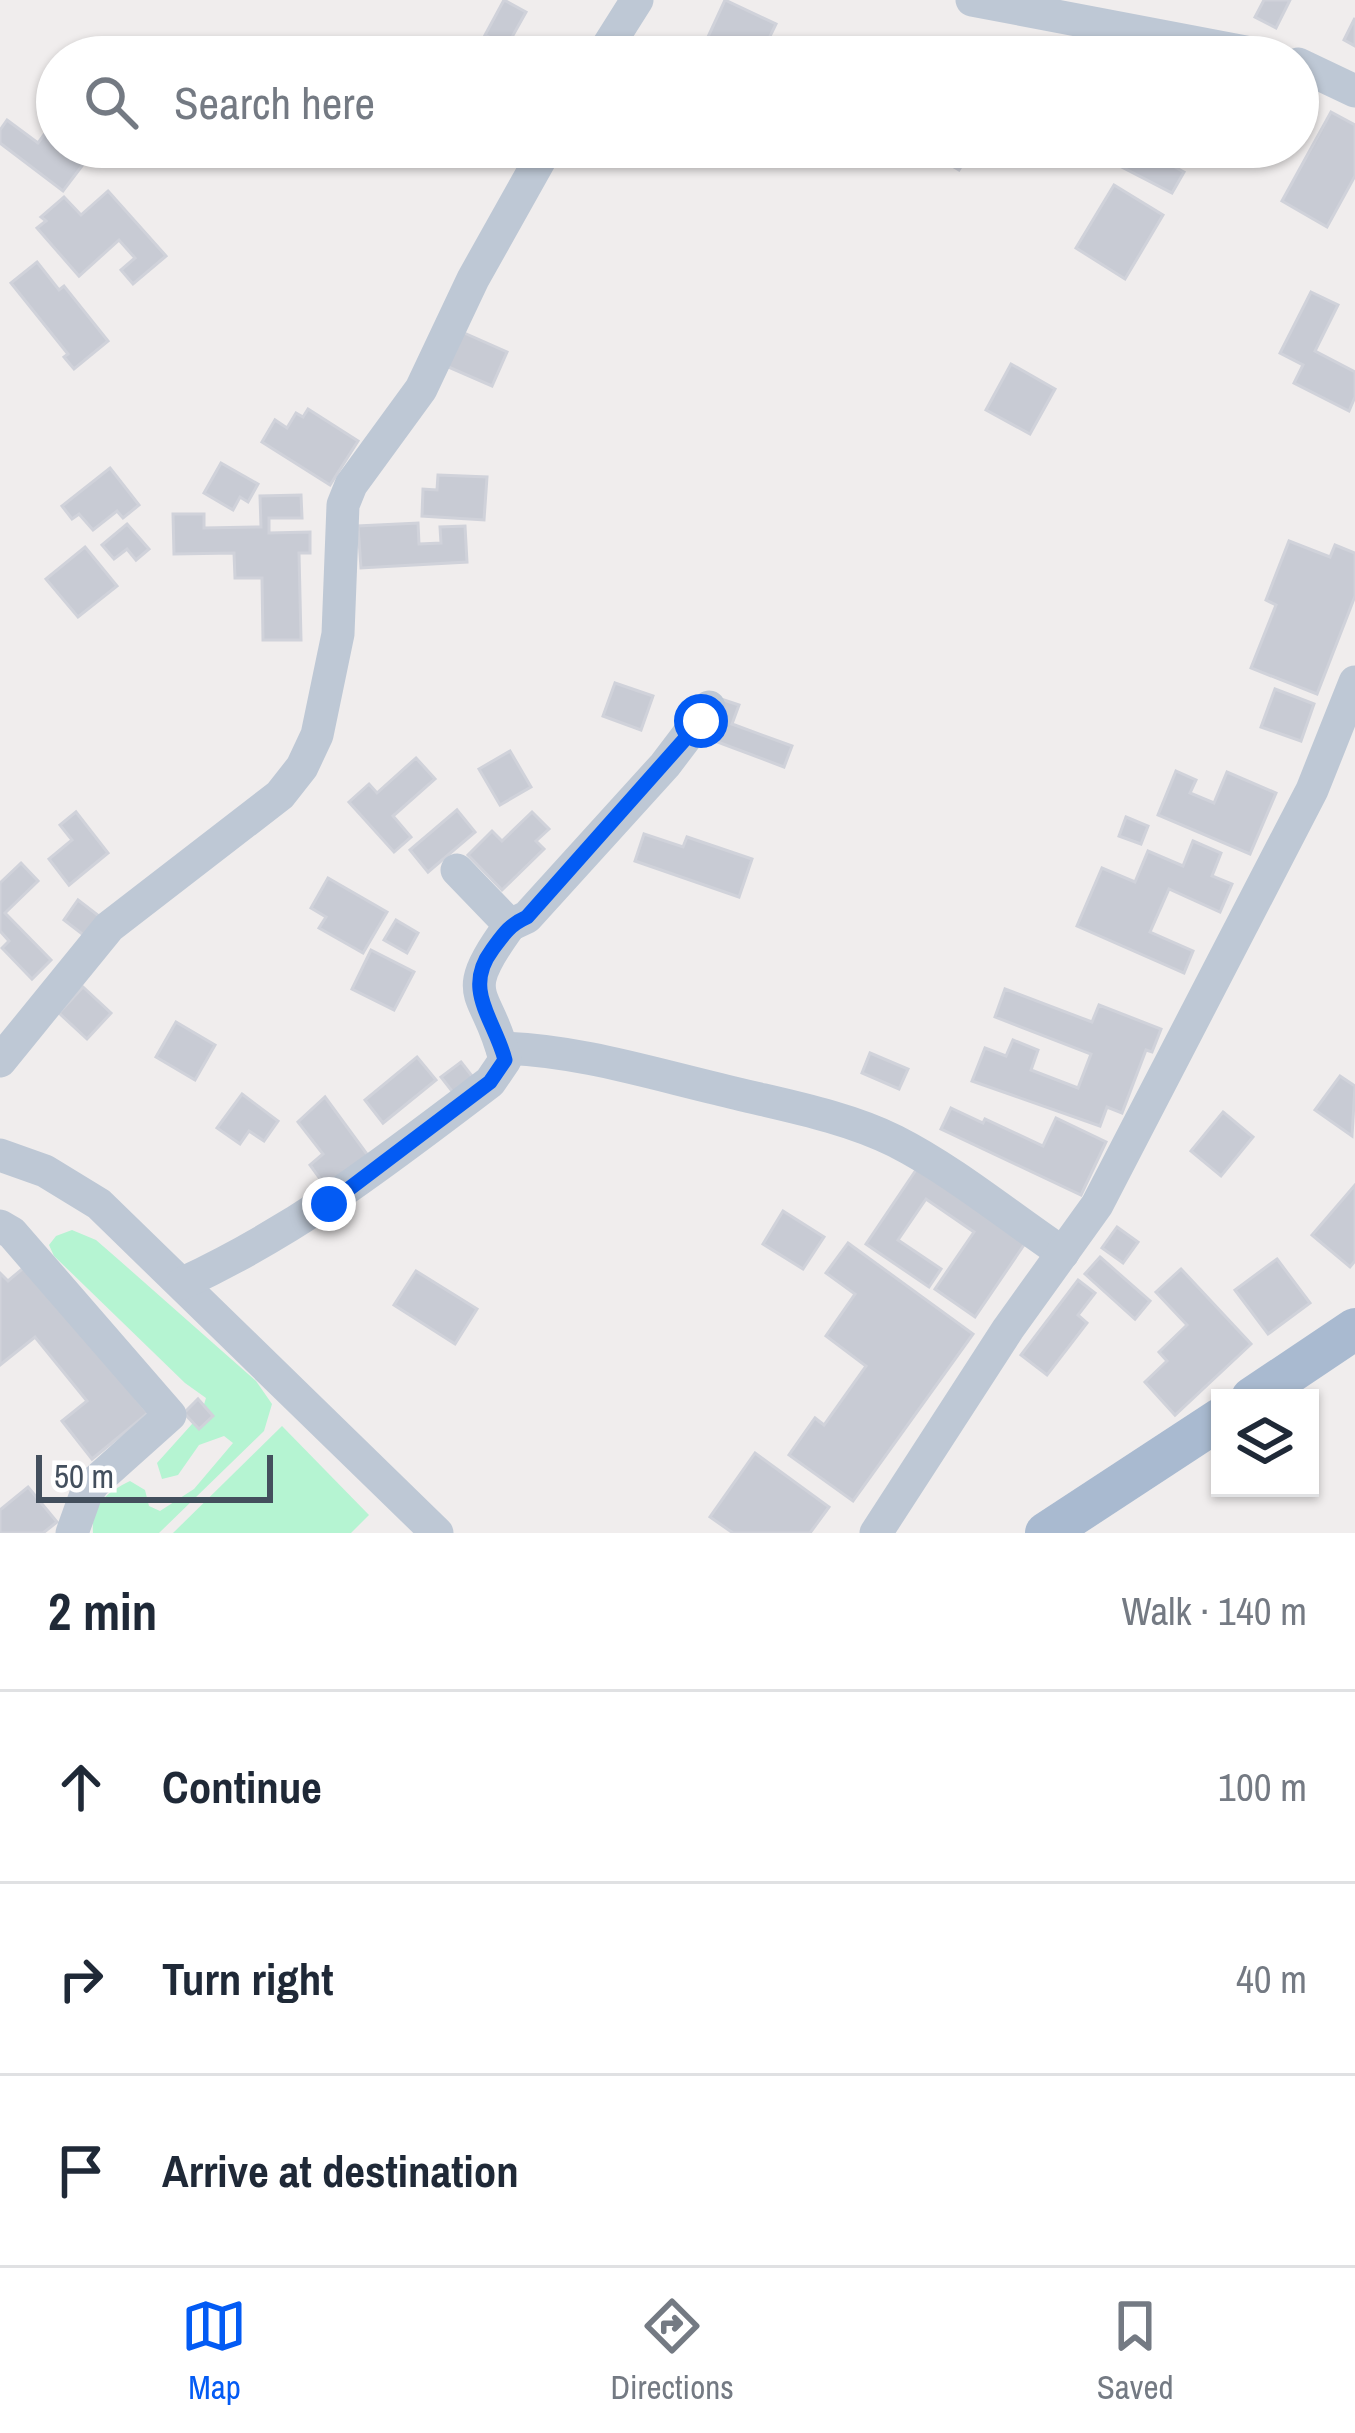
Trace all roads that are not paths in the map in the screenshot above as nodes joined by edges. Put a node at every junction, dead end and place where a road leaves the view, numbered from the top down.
1 (637, 0) edge
2 (972, 0) edge
3 (614, 36) edge
4 (1161, 36) edge
5 (1319, 74) edge
6 (1355, 91) edge
7 (535, 168) edge
8 (1355, 682) edge
9 (709, 706) dead end
10 (457, 870) dead end
11 (510, 925) junction
12 (502, 1048) junction
13 (0, 1061) edge
14 (0, 1155) edge
15 (0, 1226) edge
16 (1063, 1253) junction
17 (183, 1283) junction
18 (1355, 1329) edge
19 (1265, 1389) edge
20 (1211, 1425) edge
21 (72, 1533) edge
22 (437, 1533) edge
23 (876, 1533) edge
24 (1046, 1533) edge

1 - 3 street
2 - 4 street
5 - 6 street
7 - 13 street
8 - 16 street
9 - 11 street
10 - 11 street
11 - 12 street
12 - 16 street
12 - 17 street
14 - 17 street
15 - 21 street
16 - 23 street
17 - 22 street
18 - 19 main road
20 - 24 main road

